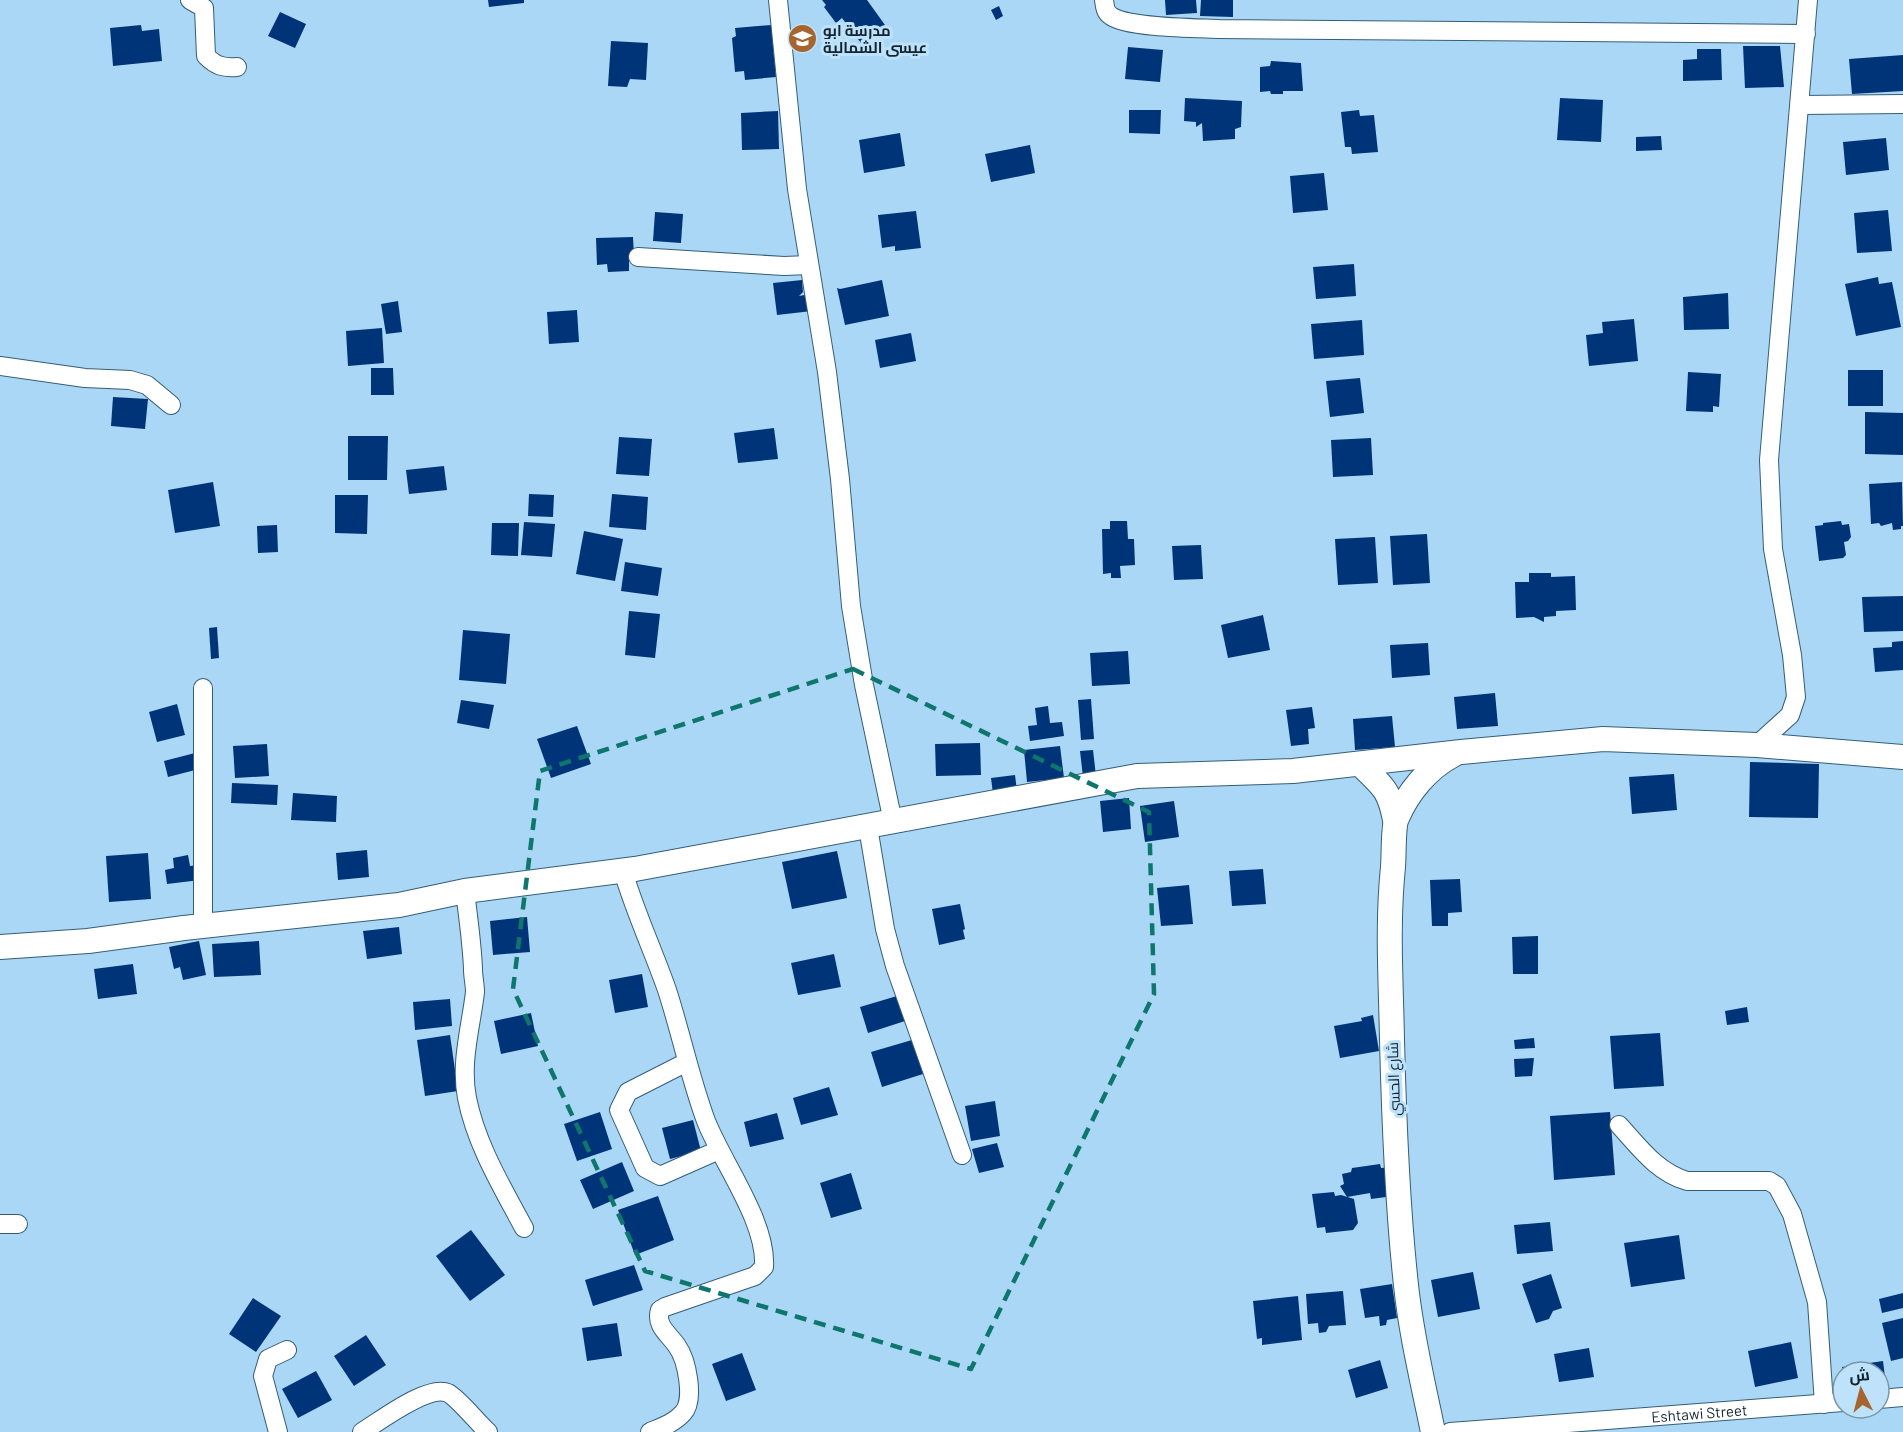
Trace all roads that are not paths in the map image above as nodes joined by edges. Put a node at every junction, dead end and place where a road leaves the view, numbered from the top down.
1 (190, 0) edge
2 (778, 0) edge
3 (1104, 0) edge
4 (1808, 0) edge
5 (1806, 34) junction
6 (237, 67) dead end
7 (1903, 104) edge
8 (1800, 105) junction
9 (638, 257) dead end
10 (809, 265) junction
11 (0, 366) edge
12 (171, 405) dead end
13 (203, 688) dead end
14 (1757, 745) junction
15 (1461, 752) junction
16 (1903, 757) edge
17 (1360, 764) junction
18 (1395, 820) junction
19 (893, 822) junction
20 (868, 827) junction
21 (623, 871) junction
22 (465, 891) junction
23 (203, 926) junction
24 (0, 947) edge
25 (687, 1062) junction
26 (1619, 1125) dead end
27 (720, 1150) junction
28 (962, 1155) dead end
29 (524, 1228) dead end
30 (287, 1350) dead end
31 (1831, 1403) edge
32 (1824, 1404) junction
33 (278, 1432) edge
34 (362, 1432) edge
35 (488, 1432) edge
36 (650, 1432) edge
37 (1433, 1432) edge
38 (1450, 1432) edge

1 - 6 street
2 - 10 street
3 - 5 street
4 - 5 street
5 - 8 street
7 - 8 street
8 - 14 street
9 - 10 street
10 - 19 street
11 - 12 street
13 - 23 street
14 - 15 street
14 - 16 street
15 - 17 street
15 - 18 street, شارع الحسي
17 - 18 street
17 - 19 street
18 - 37 street, شارع الحسي
19 - 20 street
20 - 21 street
20 - 28 street
21 - 22 street
21 - 25 street
22 - 23 street
22 - 29 street
23 - 24 street
25 - 27 street
25 - 27 street
26 - 32 street
27 - 36 street
30 - 33 street
31 - 32 street, Eshtawi Street
32 - 38 street, Eshtawi Street
34 - 35 street

